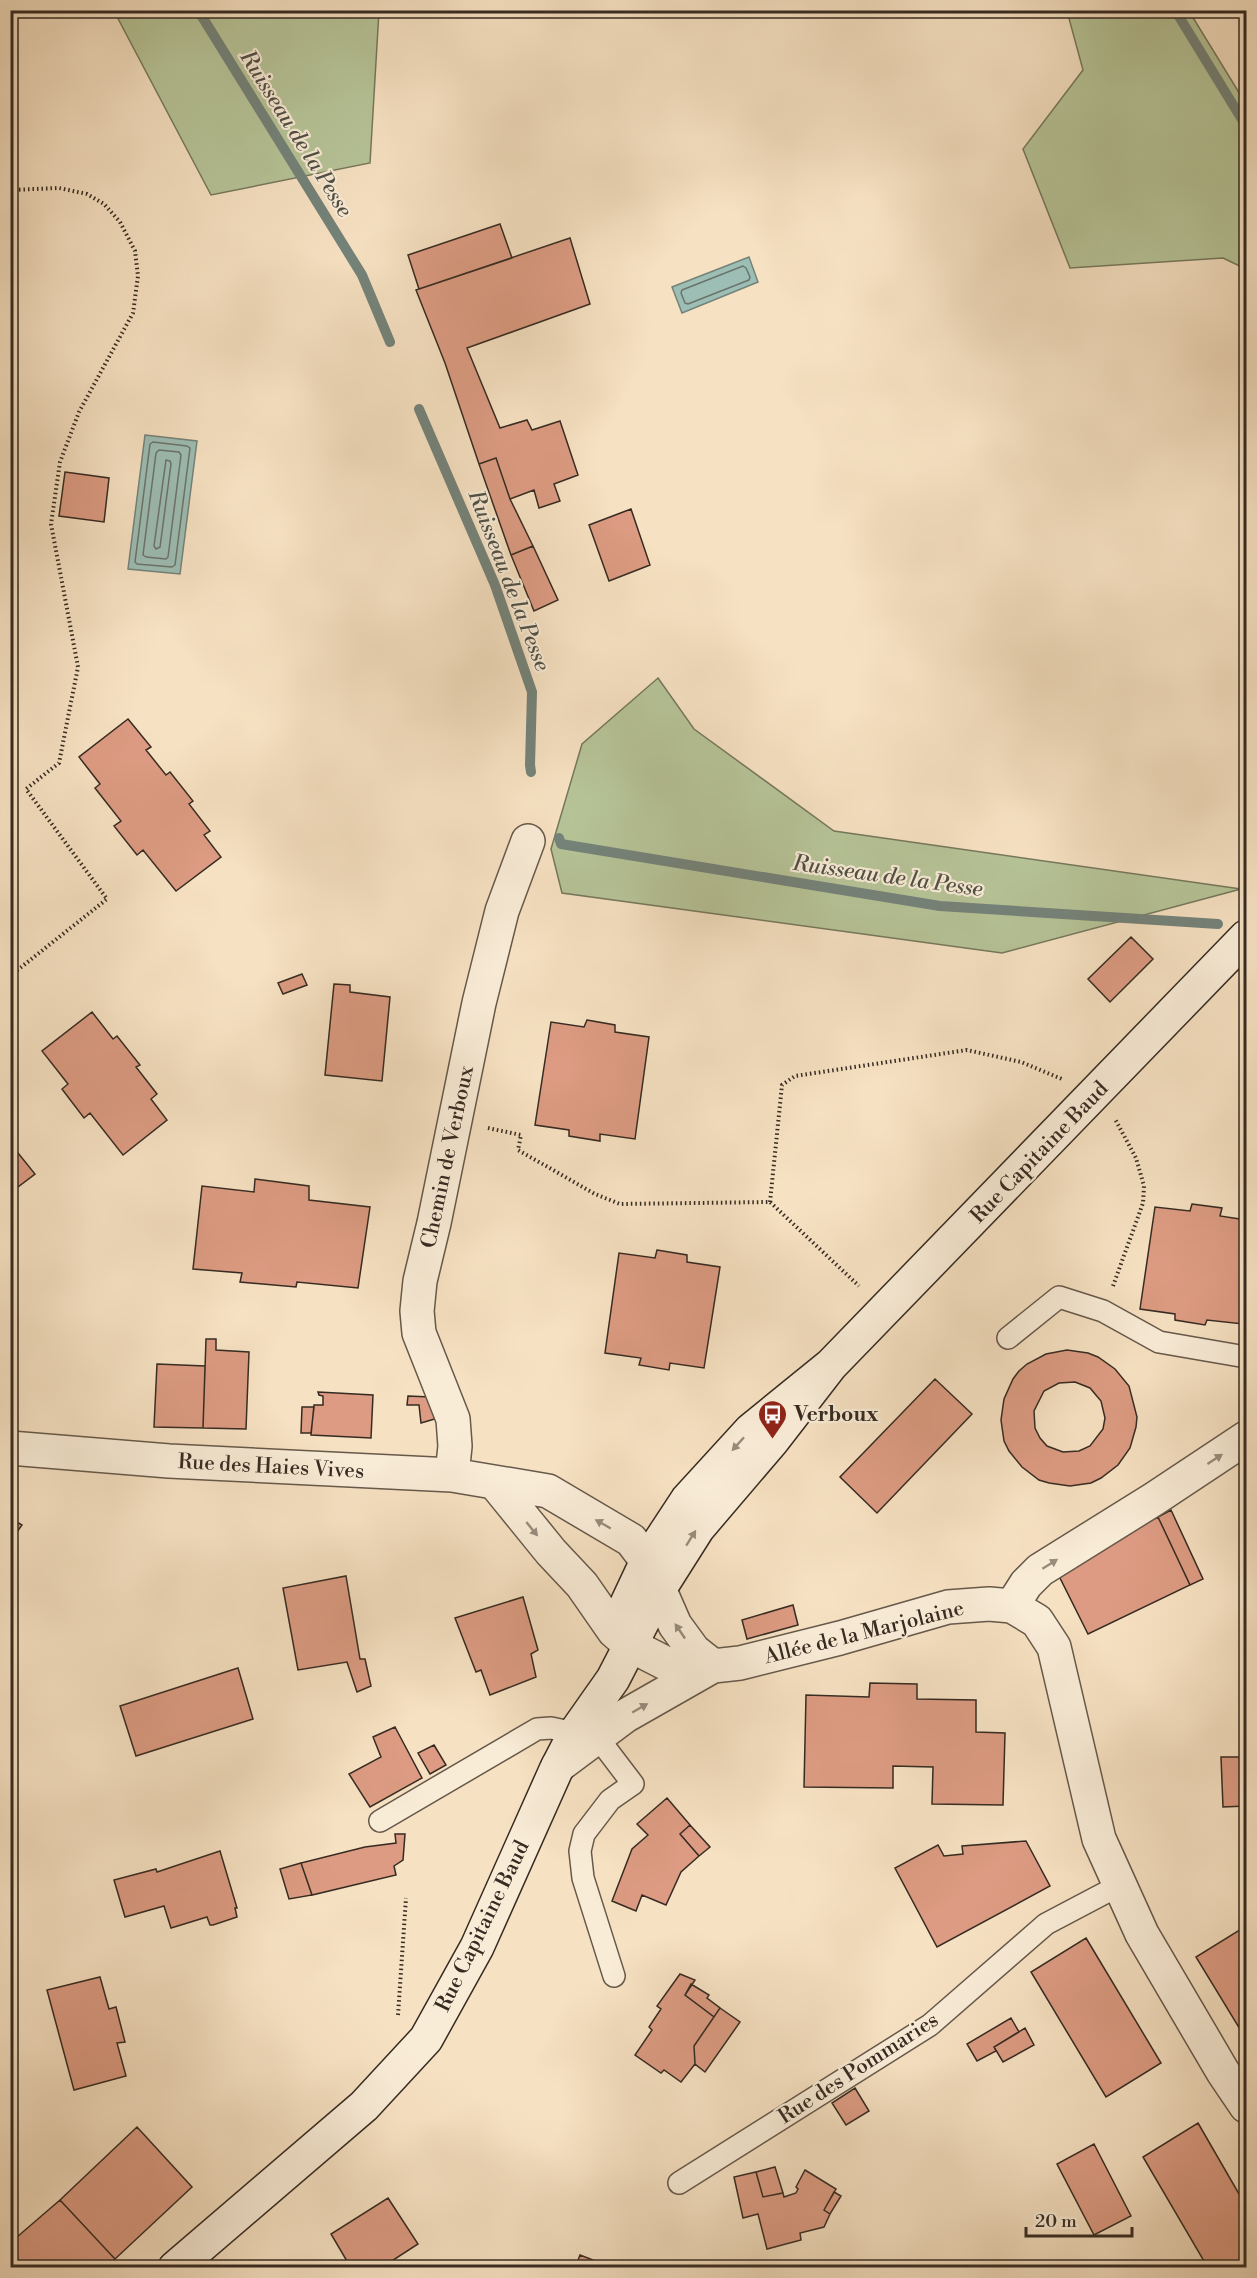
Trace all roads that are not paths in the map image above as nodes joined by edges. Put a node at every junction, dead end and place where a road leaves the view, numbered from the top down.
1 (528, 841) dead end
2 (1246, 937) edge
3 (1008, 1338) dead end
4 (1246, 1357) edge
5 (10, 1438) edge
6 (1246, 1438) edge
7 (10, 1448) edge
8 (47, 1450) junction
9 (452, 1475) junction
10 (495, 1483) junction
11 (654, 1574) junction
12 (1012, 1606) junction
13 (622, 1638) junction
14 (713, 1666) junction
15 (586, 1736) junction
16 (380, 1821) dead end
17 (1120, 1885) junction
18 (614, 1976) dead end
19 (1246, 2106) edge
20 (679, 2183) dead end
21 (175, 2268) edge

1 - 9 street, Chemin de Verboux
2 - 11 street, Rue Capitaine Baud
3 - 4 lane
5 - 8 street, Rue des Haies Vives
12 -> 6 street
7 - 8 street, Rue des Haies Vives
8 - 9 street, Rue des Haies Vives
9 - 10 street, Rue des Haies Vives
11 -> 10 street, Rue des Haies Vives
10 -> 13 street
11 - 13 street, Rue Capitaine Baud
14 -> 11 street
12 - 14 street, Allée de la Marjolaine
12 - 17 street
13 - 14 street, Allée de la Marjolaine
13 - 15 street, Rue Capitaine Baud
15 -> 14 street, Allée de la Marjolaine
15 - 16 lane
15 - 18 lane
15 - 21 street, Rue Capitaine Baud
17 - 19 street
17 - 20 lane, Rue des Pommaries

